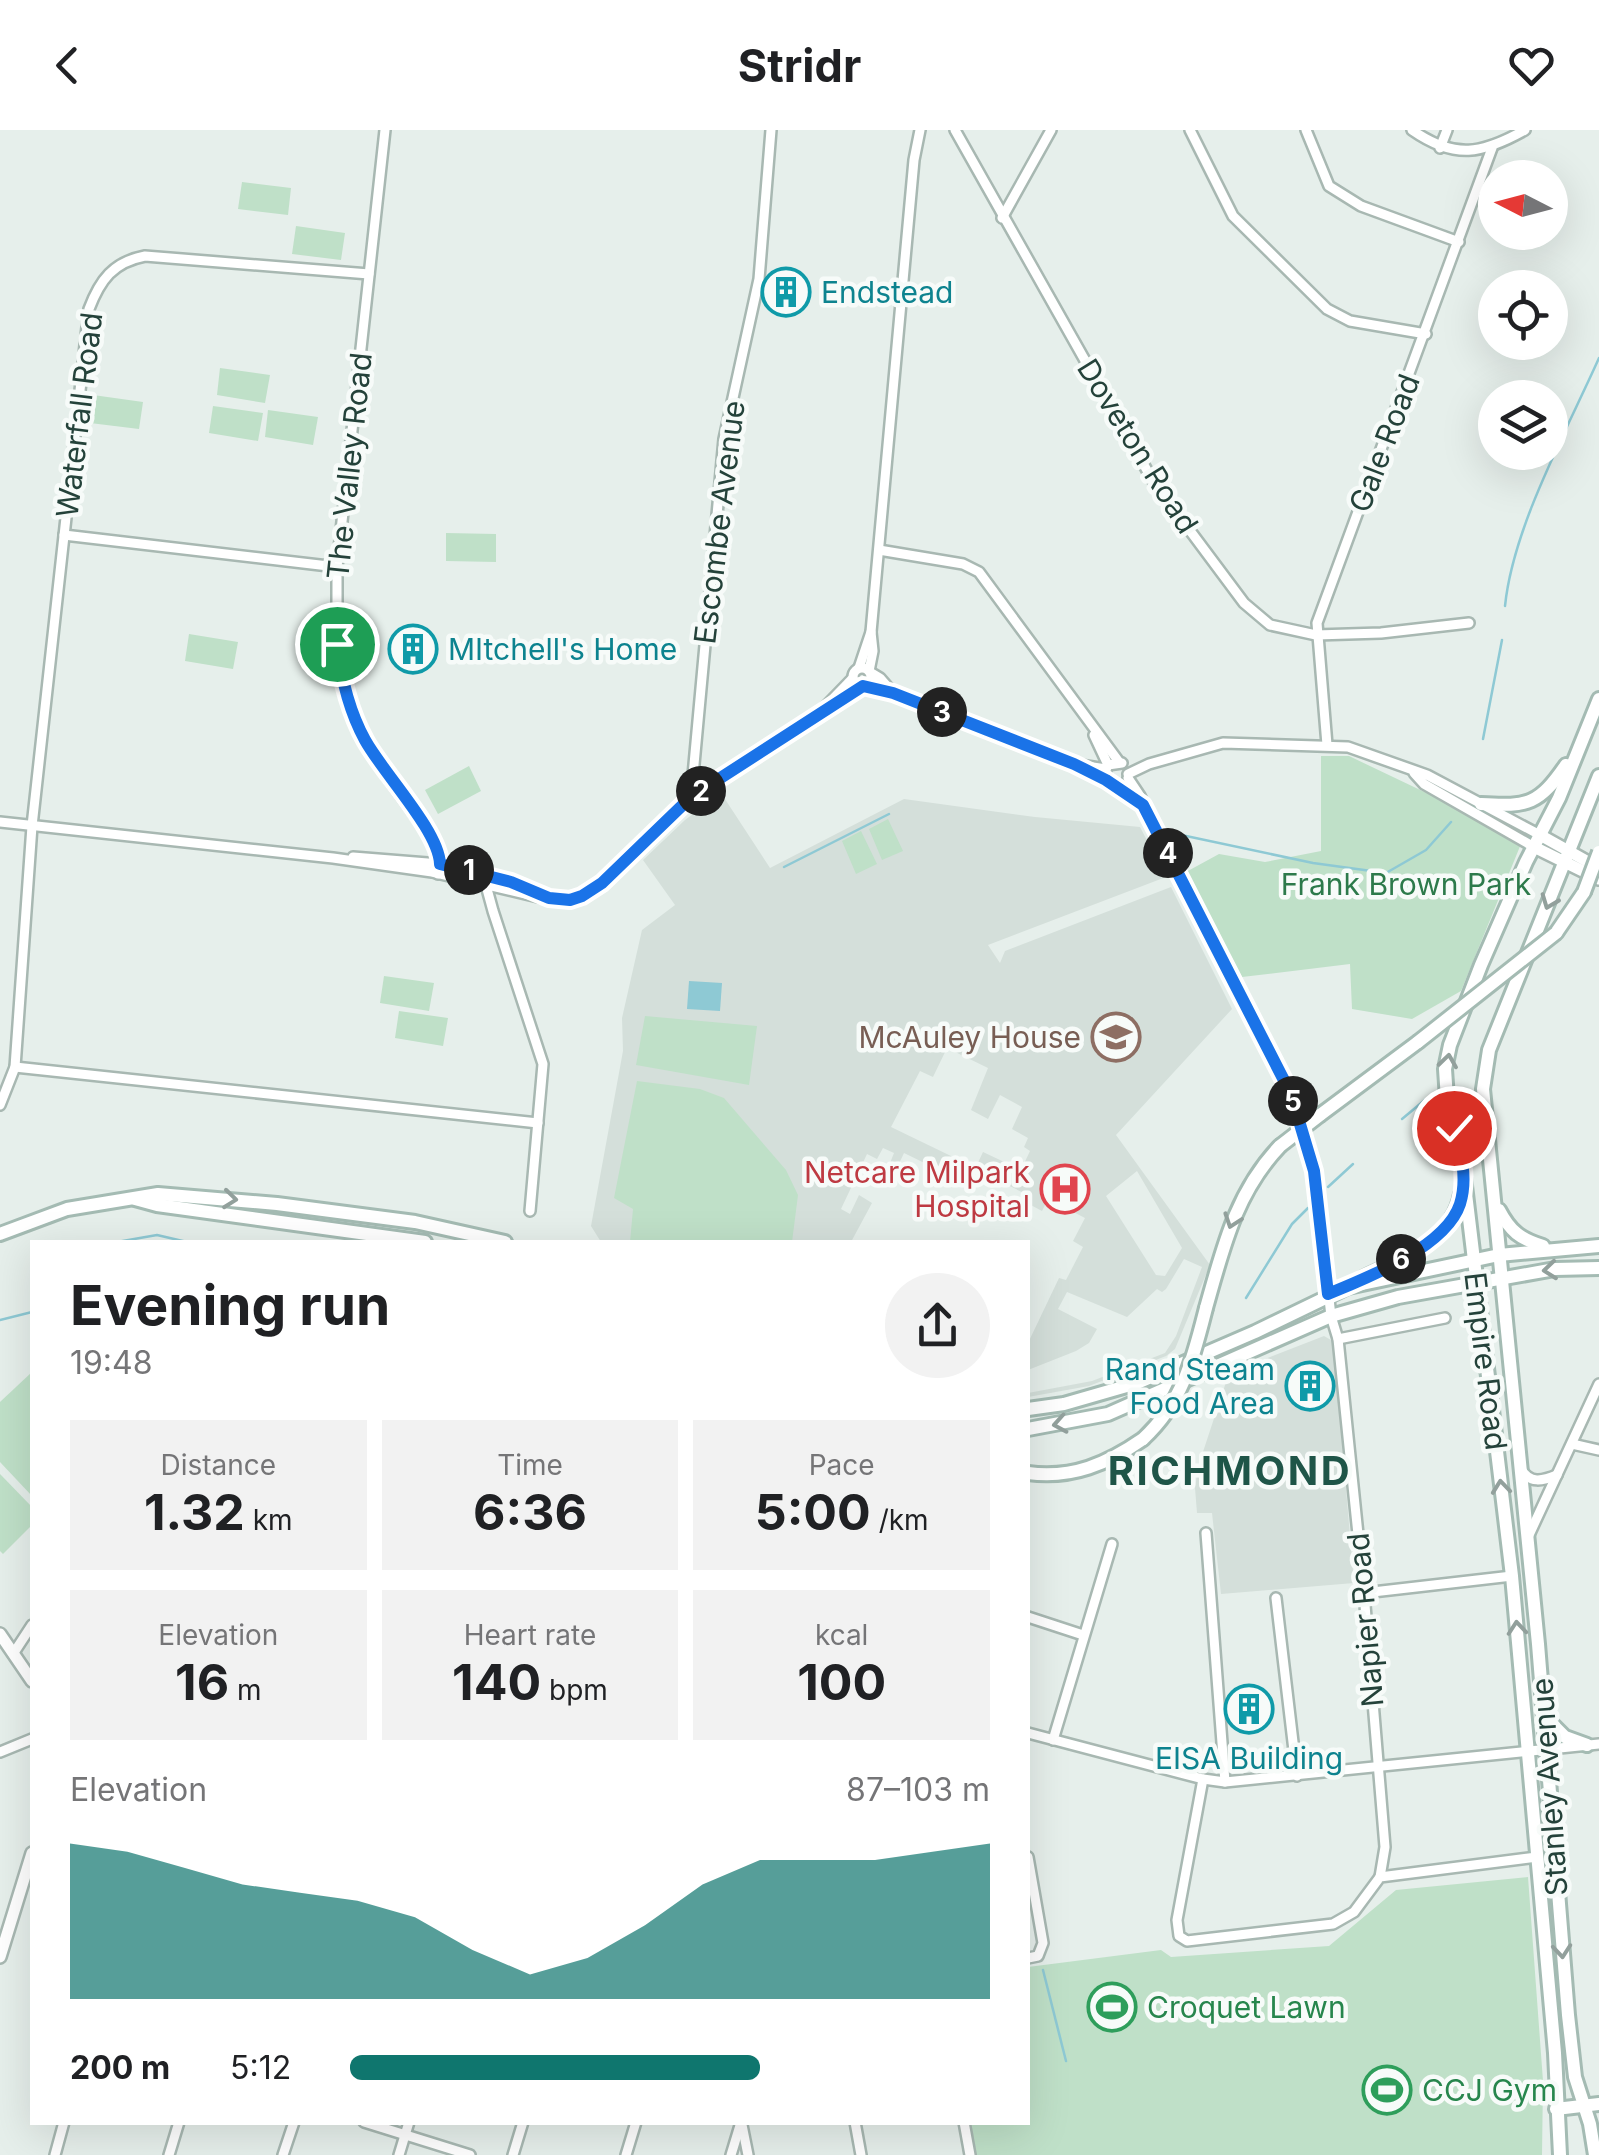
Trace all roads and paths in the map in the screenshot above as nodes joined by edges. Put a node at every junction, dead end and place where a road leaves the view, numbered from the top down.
1 (385, 130) edge
2 (771, 130) edge
3 (920, 130) edge
4 (955, 130) edge
5 (1051, 130) edge
6 (1190, 130) edge
7 (1306, 130) edge
8 (1412, 130) edge
9 (1447, 130) edge
10 (1526, 130) edge
11 (1440, 148) junction
12 (1492, 148) junction
13 (1002, 218) junction
14 (1459, 242) junction
15 (369, 274) junction
16 (1426, 334) junction
17 (64, 535) junction
18 (879, 550) junction
19 (336, 567) junction
20 (1469, 624) dead end
21 (1316, 635) junction
22 (863, 672) junction
23 (864, 686) junction
24 (893, 693) junction
25 (1599, 699) edge
26 (824, 708) junction
27 (1581, 742) junction
28 (1327, 745) junction
29 (1149, 764) junction
30 (1113, 771) junction
31 (1414, 773) junction
32 (1128, 776) junction
33 (1599, 776) edge
34 (691, 797) junction
35 (1482, 804) junction
36 (1143, 805) junction
37 (0, 822) edge
38 (32, 826) junction
39 (1537, 841) junction
40 (1599, 852) edge
41 (1567, 857) junction
42 (435, 868) junction
43 (1599, 868) edge
44 (1599, 879) edge
45 (488, 880) junction
46 (15, 1067) junction
47 (0, 1105) edge
48 (538, 1123) junction
49 (1464, 1176) junction
50 (133, 1198) junction
51 (1494, 1198) junction
52 (530, 1211) dead end
53 (0, 1234) edge
54 (411, 1240) edge
55 (497, 1240) edge
56 (1595, 1244) edge
57 (1549, 1248) junction
58 (1499, 1255) junction
59 (1474, 1261) junction
60 (1599, 1268) edge
61 (1502, 1277) junction
62 (1476, 1282) junction
63 (1348, 1286) junction
64 (1328, 1294) junction
65 (1331, 1316) junction
66 (1445, 1318) dead end
67 (1338, 1339) junction
68 (1599, 1384) edge
69 (1030, 1409) edge
70 (1030, 1429) edge
71 (1572, 1444) junction
72 (1599, 1450) edge
73 (1519, 1465) junction
74 (1030, 1472) edge
75 (1557, 1476) junction
76 (1206, 1533) dead end
77 (1527, 1538) junction
78 (1112, 1544) dead end
79 (1512, 1576) junction
80 (1364, 1593) junction
81 (1276, 1598) dead end
82 (1030, 1618) edge
83 (30, 1628) edge
84 (0, 1634) edge
85 (1083, 1635) junction
86 (13, 1654) junction
87 (30, 1678) edge
88 (1544, 1716) junction
89 (1030, 1734) edge
90 (30, 1740) edge
91 (1053, 1740) junction
92 (1593, 1745) edge
93 (1546, 1749) junction
94 (1528, 1750) junction
95 (0, 1752) edge
96 (1377, 1768) junction
97 (1297, 1776) junction
98 (1203, 1779) junction
99 (1224, 1782) junction
100 (1538, 1857) junction
101 (30, 1860) edge
102 (1030, 1868) edge
103 (1380, 1877) junction
104 (1033, 1957) edge
105 (0, 1958) edge
106 (1592, 2104) edge
107 (1556, 2109) junction
108 (63, 2125) edge
109 (178, 2125) edge
110 (293, 2125) edge
111 (373, 2125) edge
112 (408, 2125) edge
113 (522, 2125) edge
114 (635, 2125) edge
115 (740, 2125) edge
116 (742, 2125) edge
117 (856, 2125) edge
118 (965, 2125) edge
119 (405, 2135) junction
120 (1596, 2150) edge
121 (55, 2155) edge
122 (169, 2155) edge
123 (283, 2155) edge
124 (399, 2155) edge
125 (470, 2155) edge
126 (513, 2155) edge
127 (626, 2155) edge
128 (730, 2155) edge
129 (748, 2155) edge
130 (861, 2155) edge
131 (970, 2155) edge
132 (1560, 2155) edge

1 - 15 street, The Valley Road
2 - 34 street, Escombe Avenue
3 - 18 street
4 - 13 street, Doveton Road
5 - 13 street
6 - 16 street
7 - 14 street
8 - 11 street
9 - 11 street
10 - 12 street
11 - 12 street
12 - 14 street, Gale Road
13 - 21 street, Doveton Road
14 - 16 street, Gale Road
15 - 17 street, Waterfall Road
15 - 19 street, The Valley Road
16 - 21 street, Gale Road
17 - 19 street
17 - 38 street, Waterfall Road
18 - 22 street
18 - 30 street, Napier Road
19 - 42 street, The Valley Road
20 - 21 street, Doveton Road
21 - 28 street, Gale Road
22 - 23 street
22 - 24 street
22 - 26 street
23 - 24 street
23 - 26 street
24 - 30 street
25 - 27 main road, Empire Road
26 - 34 street
27 - 35 main road
27 - 39 main road, Empire Road
28 - 29 street
28 - 31 street
29 - 30 street
29 - 32 street
30 - 32 street
30 - 32 street, Napier Road
30 - 36 street, Napier Road
31 - 35 street
31 - 39 street
32 - 36 street, Napier Road
33 - 41 main road, Empire Road
34 - 45 street
35 - 39 street
36 - 64 street, Napier Road
37 - 38 street
38 - 42 street
38 - 46 street, Waterfall Road
39 - 41 street
49 -> 39 main road, Empire Road
40 -> 74 main road, bridge
41 - 43 street
41 - 44 street
41 -> 51 main road, Empire Road
42 - 45 street
45 - 48 street
46 - 47 street, Waterfall Road
46 - 48 street
48 - 52 street
49 - 59 main road, Empire Road
49 - 63 main road
50 - 53 main road
50 - 54 main road
50 -> 55 main road
51 - 57 main road
51 - 58 main road, Empire Road
56 - 57 main road
57 - 58 main road
58 - 59 main road
58 - 61 main road, Empire Road
59 - 62 main road, Empire Road
59 - 63 main road
60 -> 61 main road
61 - 62 main road
61 - 73 main road, Empire Road
62 - 65 main road
79 -> 62 main road, Empire Road
63 - 64 main road
64 - 65 street, Napier Road
64 - 69 main road
65 - 67 street, Napier Road
65 -> 70 main road
66 - 67 street
67 - 80 street, Napier Road
68 - 71 street
71 - 72 street
71 - 75 street
73 - 75 street
73 - 77 main road, Empire Road
75 - 77 street
76 - 99 street
77 - 88 main road, Stanley Avenue
78 - 85 street
79 - 80 street
94 -> 79 main road, Stanley Avenue
80 - 96 street, Napier Road
81 - 97 street
82 - 85 street
83 - 86 street
84 - 86 street
85 - 91 street
86 - 87 street
88 - 92 main road
88 - 93 main road, Stanley Avenue
89 - 91 street
90 - 95 street
91 - 98 street
92 - 93 street
93 - 94 street
93 -> 106 main road, Stanley Avenue
94 - 96 street
94 - 100 main road, Stanley Avenue
96 - 97 street
96 - 103 street, Napier Road
97 - 99 street
98 - 99 street
98 - 103 street
100 - 103 street
100 - 107 main road, Stanley Avenue
101 - 105 street
102 - 104 street
106 - 107 main road
106 - 120 main road, Stanley Avenue
107 - 132 main road, Stanley Avenue
108 - 121 street
109 - 122 street
110 - 123 street
111 - 119 street
112 - 119 street
113 - 126 street
114 - 127 street
115 - 128 street
116 - 129 street
117 - 130 street
118 - 131 street
119 - 124 street
119 - 125 street

